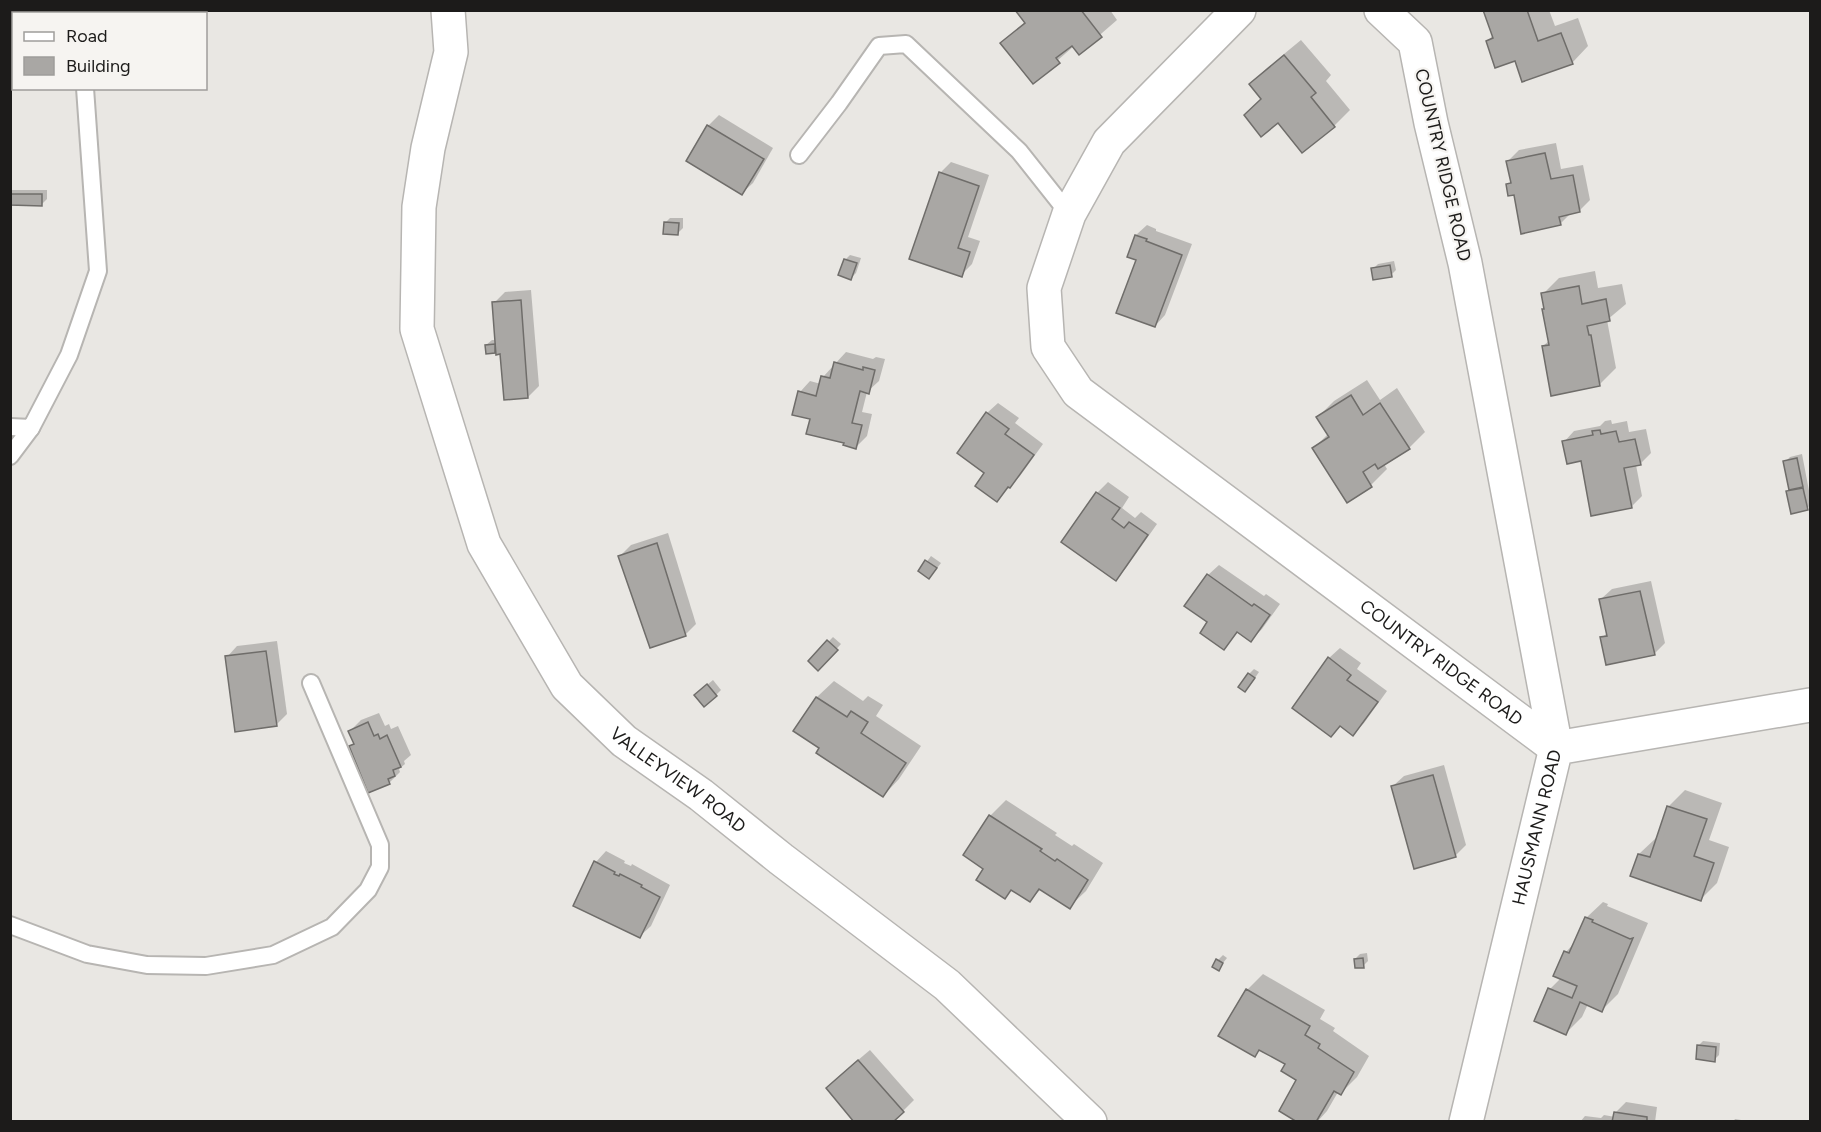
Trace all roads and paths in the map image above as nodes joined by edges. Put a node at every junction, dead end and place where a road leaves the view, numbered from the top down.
1 (448, 10) edge
2 (1239, 10) edge
3 (1381, 10) edge
4 (86, 90) edge
5 (799, 156) dead end
6 (1070, 214) junction
7 (10, 428) edge
8 (31, 428) junction
9 (10, 456) edge
10 (311, 683) dead end
11 (1810, 705) edge
12 (1556, 748) junction
13 (10, 925) edge
14 (1090, 1122) edge
15 (1466, 1122) edge

1 - 14 street, VALLEYVIEW ROAD
2 - 6 street, COUNTRY RIDGE ROAD
3 - 12 street, COUNTRY RIDGE ROAD
4 - 8 lane
5 - 6 lane
6 - 12 street, COUNTRY RIDGE ROAD
7 - 8 lane
8 - 9 lane
10 - 13 lane
11 - 12 street, HAUSMANN ROAD
12 - 15 street, HAUSMANN ROAD

